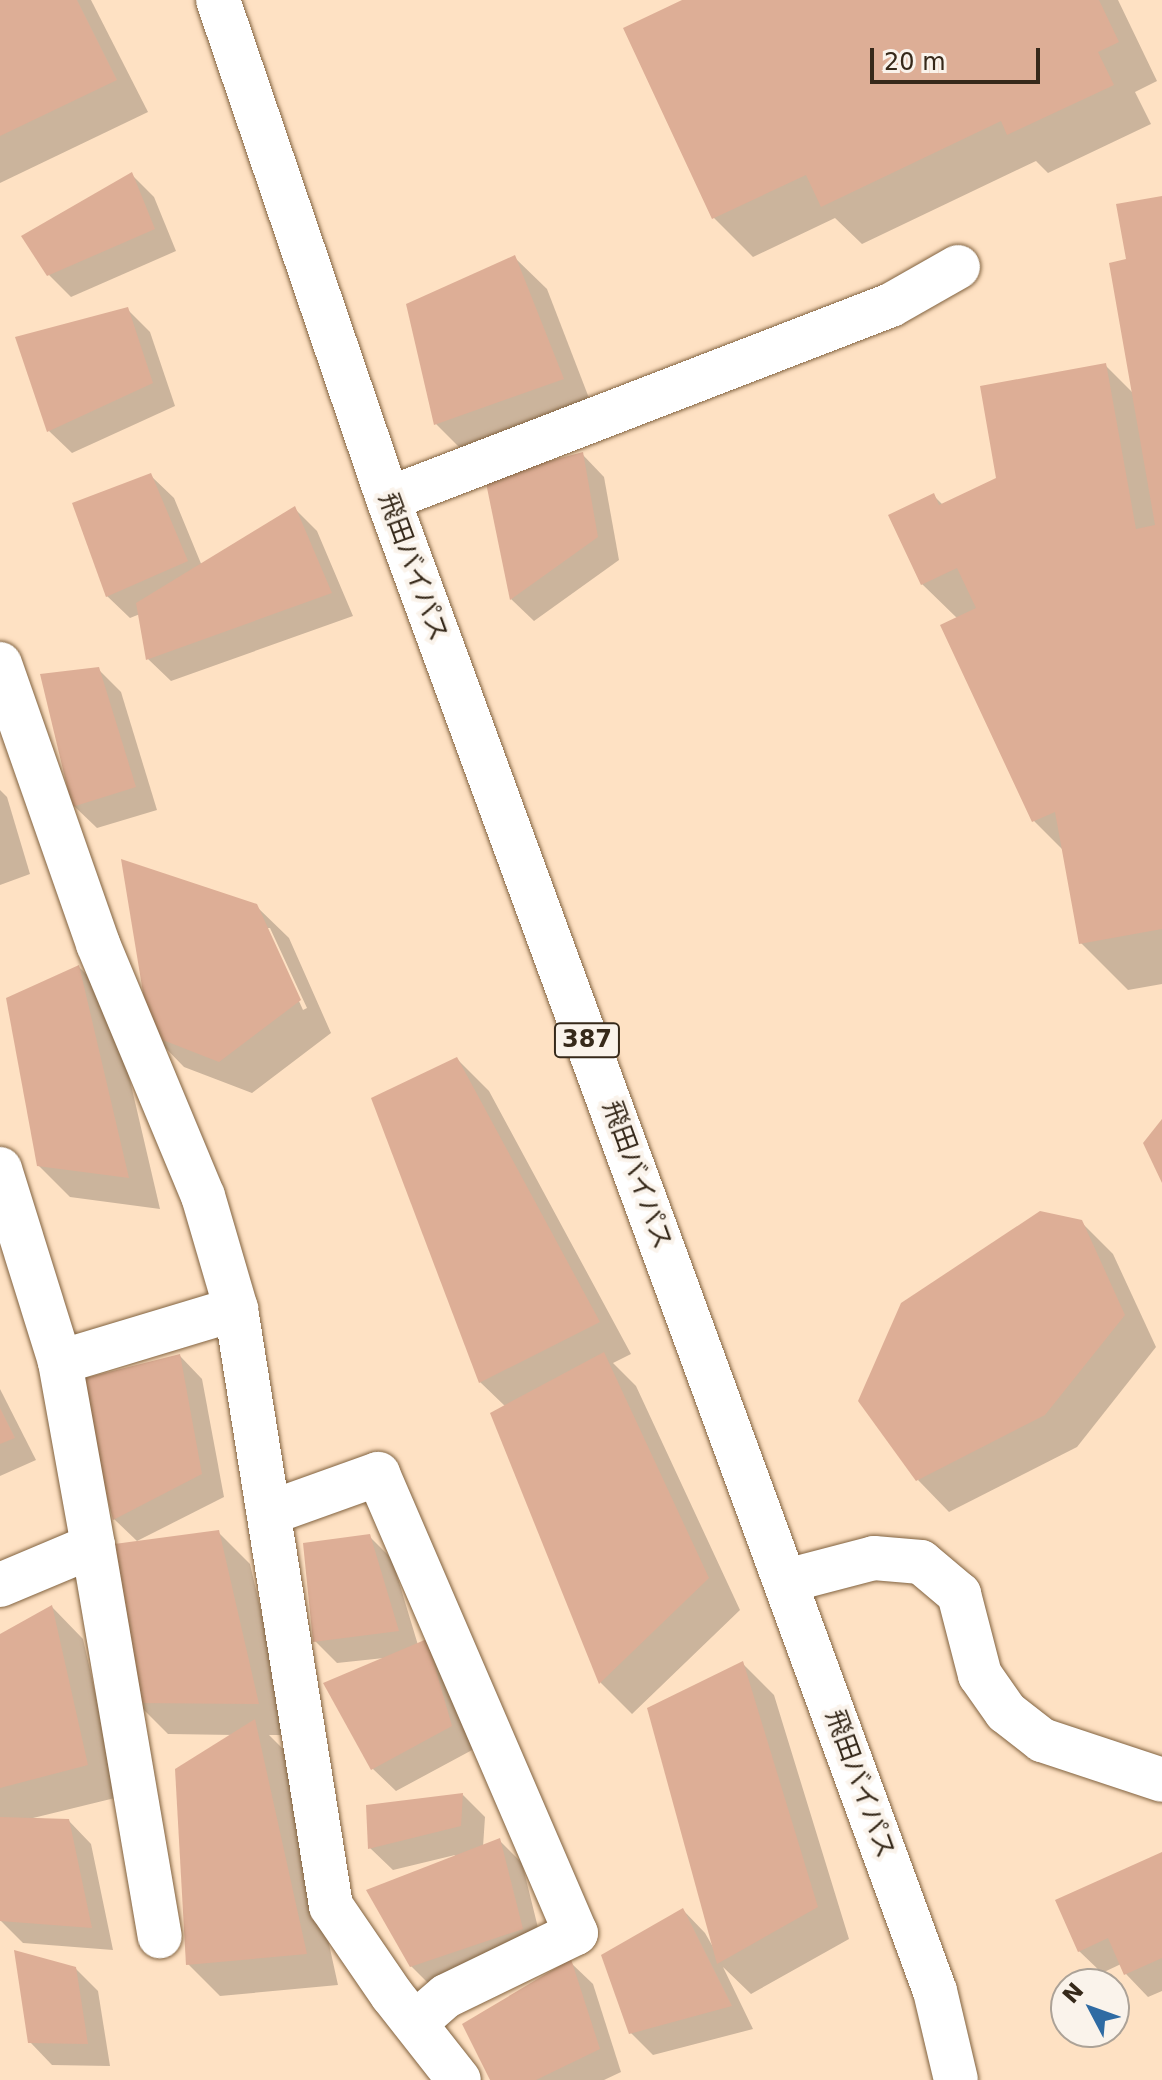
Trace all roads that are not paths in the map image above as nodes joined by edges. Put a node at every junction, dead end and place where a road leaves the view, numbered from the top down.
1 (218, 0) edge
2 (958, 267) dead end
3 (388, 499) junction
4 (0, 664) edge
5 (0, 1169) edge
6 (236, 1309) junction
7 (60, 1362) junction
8 (269, 1513) junction
9 (93, 1546) junction
10 (786, 1581) junction
11 (0, 1585) edge
12 (1162, 1780) edge
13 (160, 1936) dead end
14 (935, 1991) junction
15 (415, 2023) junction
16 (459, 2080) edge
17 (956, 2080) edge
18 (982, 2080) edge

1 - 3 main road, 飛田バイパス / 387
2 - 3 main road
3 - 10 main road, 飛田バイパス / 387
4 - 6 main road
5 - 7 main road
6 - 7 main road
6 - 8 main road
7 - 9 main road
8 - 15 main road
8 - 15 main road
9 - 11 main road
9 - 13 main road
10 - 12 main road
10 - 14 main road, 飛田バイパス / 387
14 - 17 main road, 飛田バイパス / 387
14 - 18 main road
15 - 16 main road

